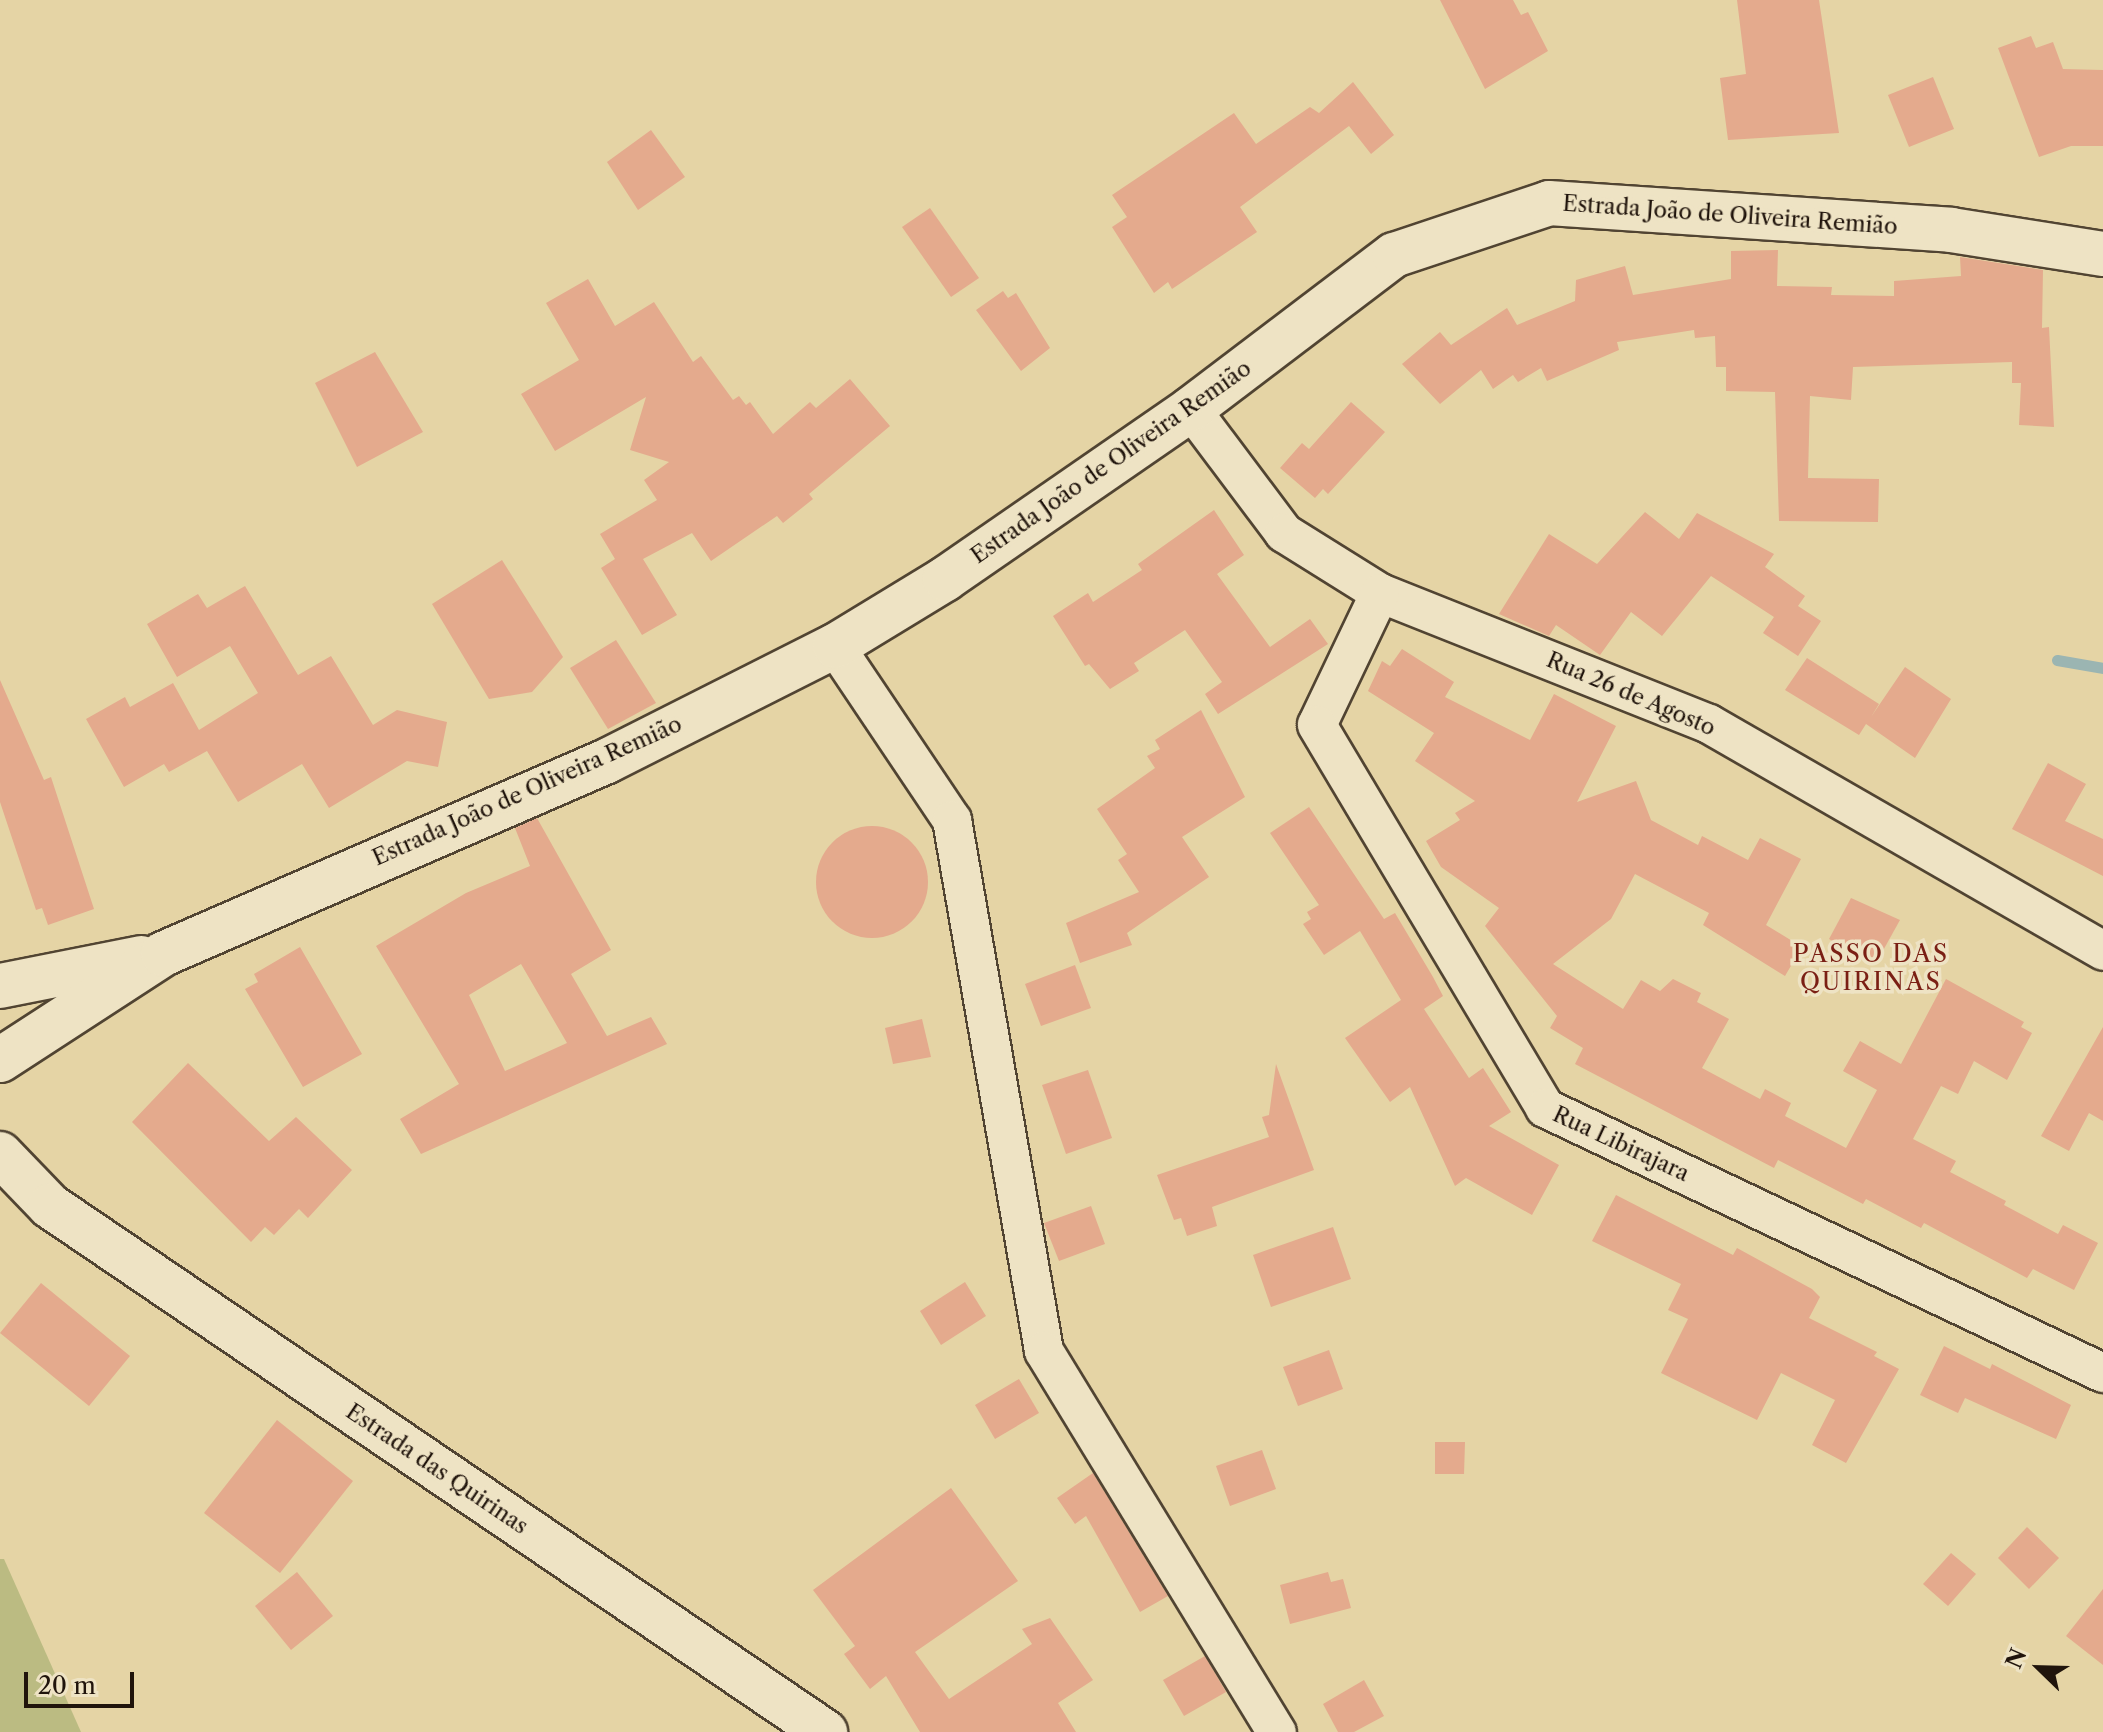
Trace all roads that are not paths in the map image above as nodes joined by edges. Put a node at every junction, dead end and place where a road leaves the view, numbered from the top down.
1 (2103, 254) edge
2 (1191, 409) junction
3 (1380, 593) junction
4 (835, 646) junction
5 (2103, 951) edge
6 (163, 954) junction
7 (0, 986) edge
8 (0, 1060) edge
9 (0, 1154) edge
10 (0, 1194) edge
11 (50, 1206) junction
12 (2103, 1373) edge
13 (825, 1732) edge
14 (1277, 1732) edge

1 - 2 main road, Estrada João de Oliveira Remião
2 - 3 street, Rua 26 de Agosto
2 - 4 main road, Estrada João de Oliveira Remião
3 - 5 street, Rua 26 de Agosto
3 - 12 street, Rua Libirajara
4 - 6 main road, Estrada João de Oliveira Remião
4 - 14 street
6 - 7 main road, Estrada João de Oliveira Remião
6 - 8 main road, Estrada João de Oliveira Remião
9 - 11 main road, Estrada das Quirinas
10 - 11 main road, Estrada das Quirinas
11 - 13 main road, Estrada das Quirinas

